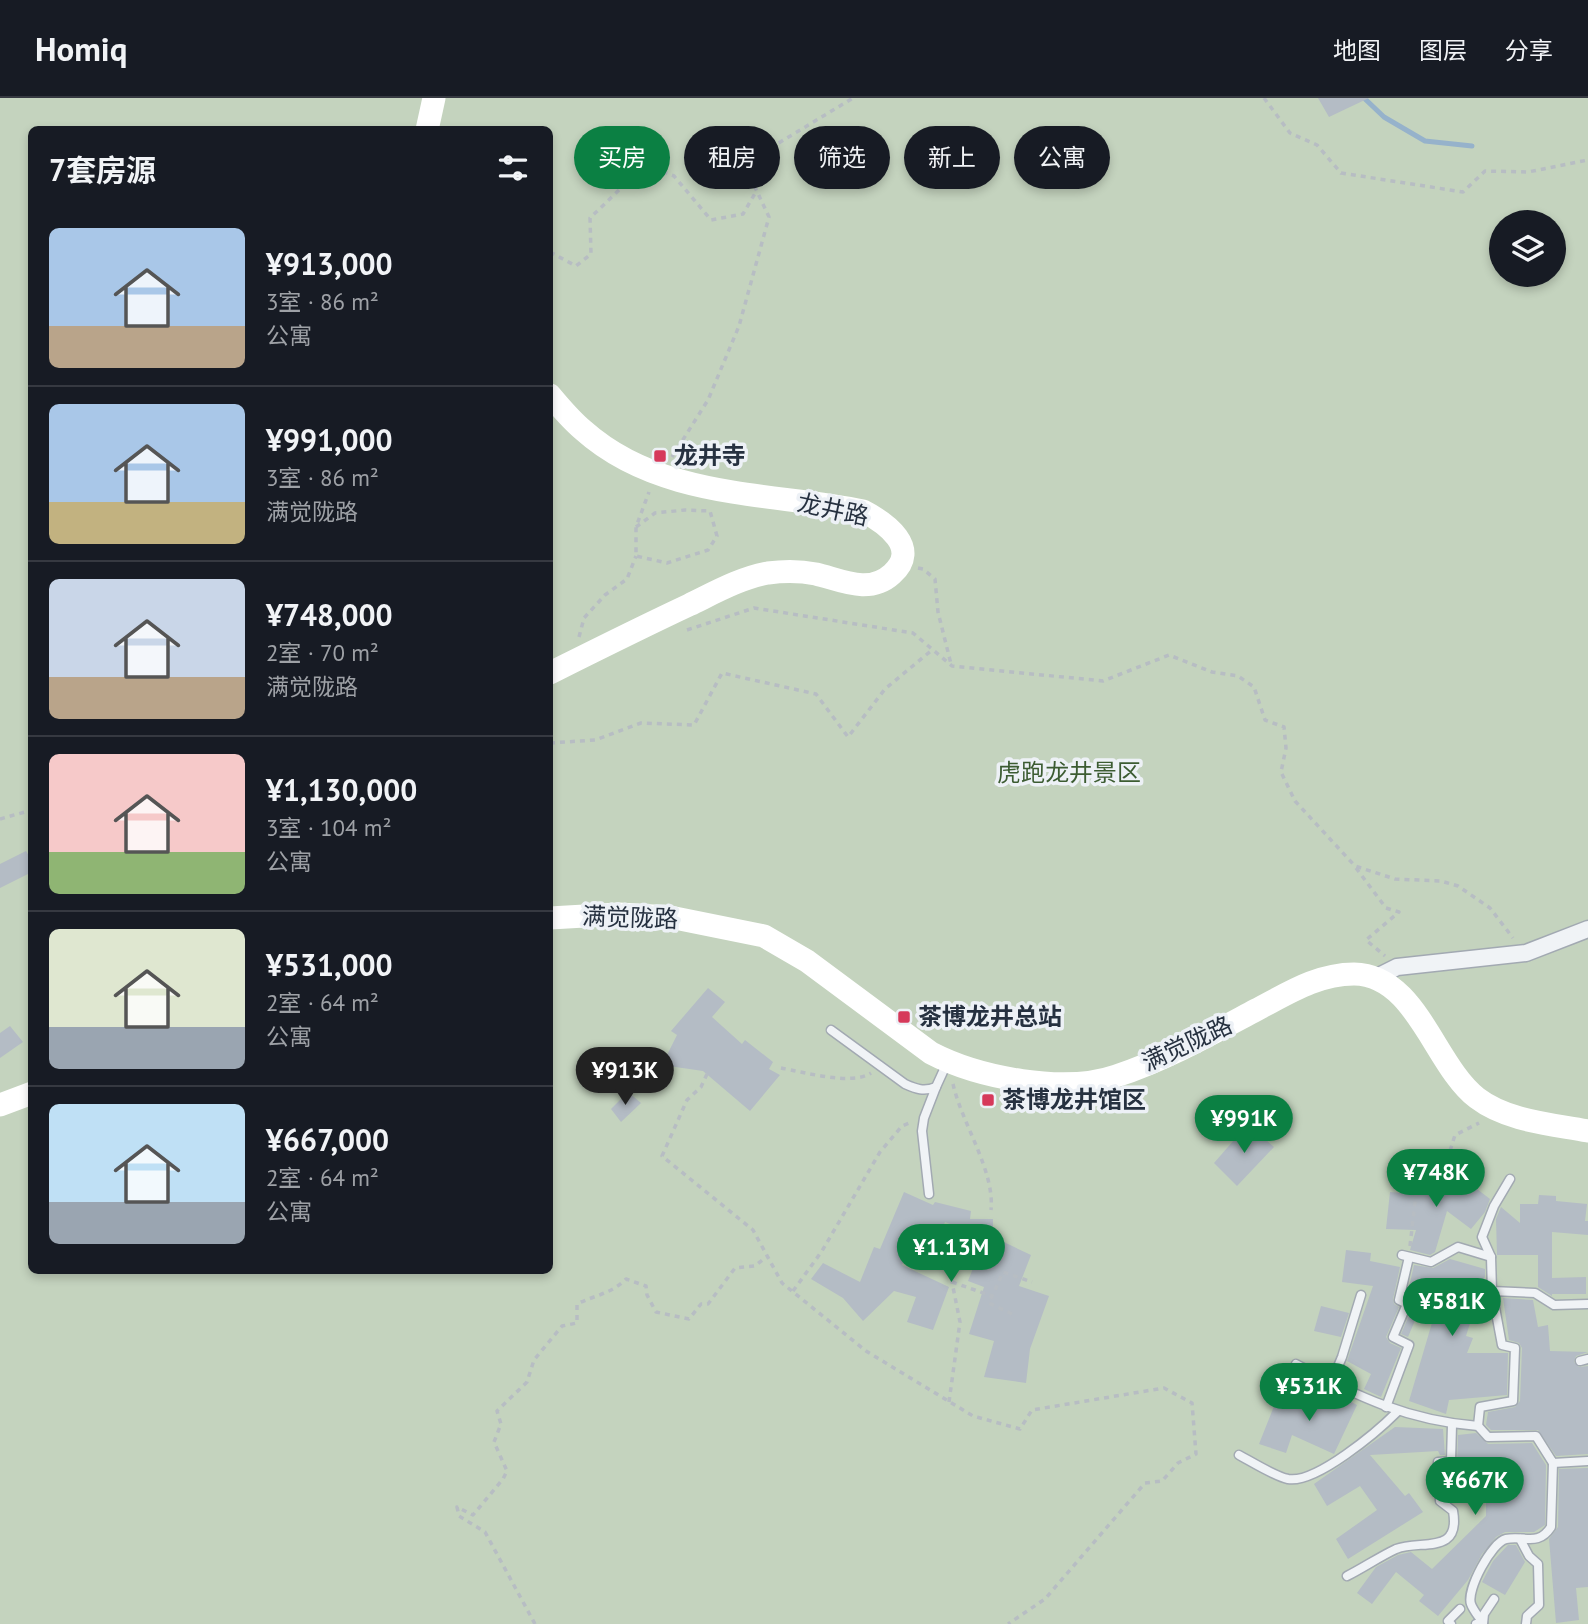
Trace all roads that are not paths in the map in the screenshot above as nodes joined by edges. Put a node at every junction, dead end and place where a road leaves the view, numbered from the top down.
1 (434, 98) edge
2 (428, 126) edge
3 (553, 398) edge
4 (553, 672) edge
5 (553, 918) edge
6 (1588, 929) edge
7 (1384, 974) junction
8 (831, 1030) dead end
9 (948, 1062) junction
10 (936, 1087) junction
11 (28, 1094) edge
12 (0, 1105) edge
13 (1588, 1131) edge
14 (1510, 1179) dead end
15 (929, 1194) dead end
16 (1491, 1257) junction
17 (1492, 1291) junction
18 (1361, 1295) dead end
19 (1588, 1304) edge
20 (1296, 1364) dead end
21 (1331, 1382) junction
22 (1386, 1407) junction
23 (1397, 1412) junction
24 (1452, 1424) junction
25 (1478, 1426) junction
26 (1239, 1455) dead end
27 (1588, 1461) edge
28 (1553, 1463) junction
29 (1520, 1539) junction
30 (1347, 1576) dead end
31 (1494, 1599) dead end
32 (1460, 1609) dead end
33 (1451, 1624) edge
34 (1481, 1624) edge
35 (1526, 1624) edge

1 - 2 street
3 - 4 street, 龙井路
5 - 9 street, 满觉陇路
6 - 7 street
7 - 9 street, 满觉陇路
7 - 13 street
8 - 10 lane
9 - 10 lane
10 - 15 lane
11 - 12 street
14 - 16 lane
16 - 17 lane
16 - 22 lane
17 - 19 lane
17 - 25 lane
18 - 21 lane
20 - 21 lane
21 - 22 lane
22 - 23 lane
23 - 24 lane
23 - 26 lane
24 - 25 lane
24 - 30 lane
25 - 28 lane
27 - 28 lane
28 - 29 lane
29 - 34 lane
29 - 35 lane
31 - 34 lane
32 - 33 lane

